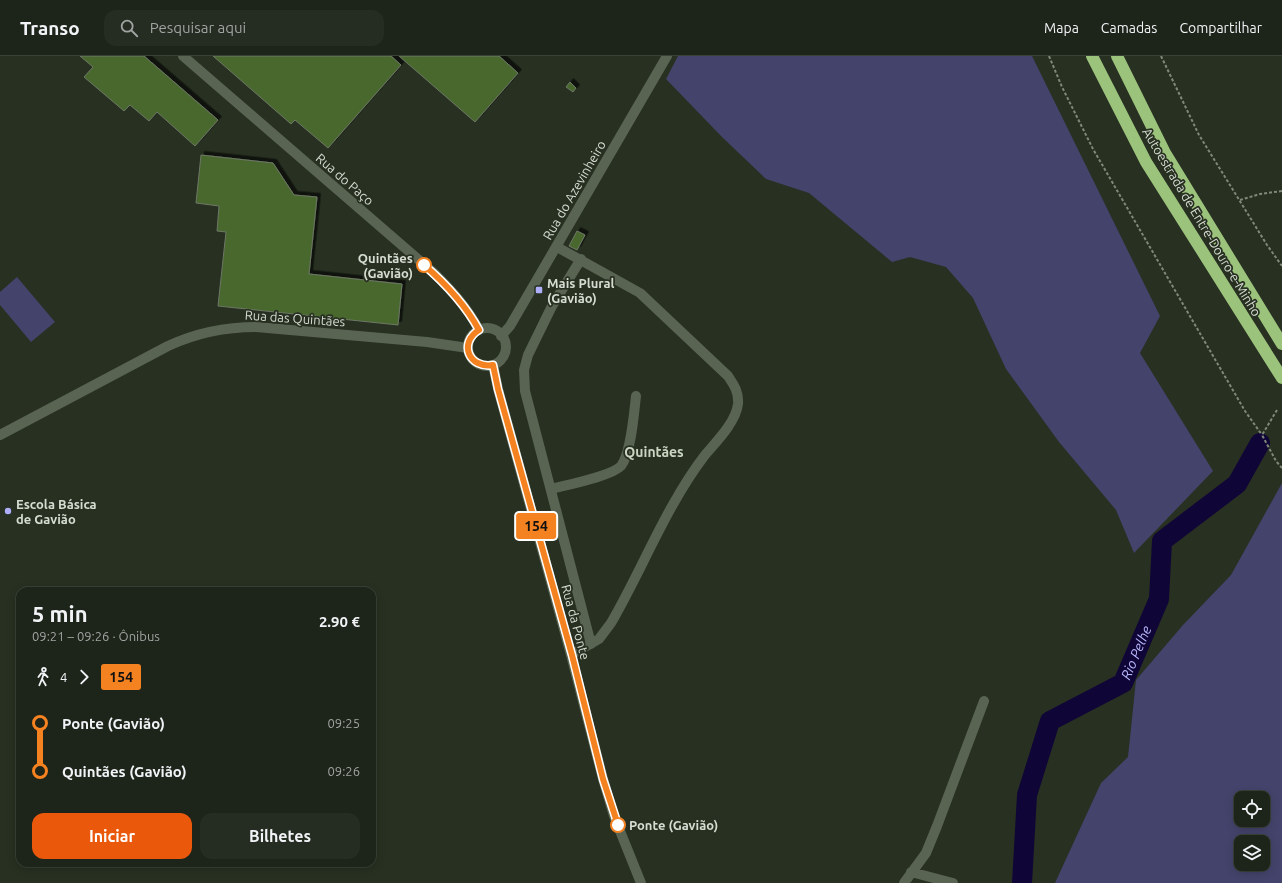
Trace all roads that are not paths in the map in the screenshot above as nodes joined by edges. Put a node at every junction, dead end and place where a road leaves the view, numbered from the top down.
1 (184, 56) edge
2 (667, 56) edge
3 (1092, 56) edge
4 (1117, 56) edge
5 (557, 247) junction
6 (581, 259) junction
7 (479, 330) junction
8 (501, 336) junction
9 (1282, 344) edge
10 (468, 348) junction
11 (493, 365) junction
12 (1282, 378) edge
13 (636, 396) dead end
14 (0, 435) edge
15 (551, 489) junction
16 (591, 644) junction
17 (572, 655) junction
18 (984, 701) dead end
19 (911, 872) junction
20 (641, 883) edge
21 (904, 883) edge
22 (953, 883) edge

1 - 7 street, Rua do Paço
2 - 5 street, Rua do Azevinheiro
3 - 12 highway, Autoestrada de Entre-Douro-e-Minho
4 - 9 highway, Autoestrada de Entre-Douro-e-Minho
5 - 6 street
5 - 8 street, Rua do Azevinheiro
6 - 15 street
6 - 16 street
7 - 8 street
7 - 10 street
8 - 11 street
10 - 11 street
10 - 14 street, Rua das Quintães
11 - 17 street, Rua da Ponte
13 - 15 street
15 - 16 street
16 - 17 street
17 - 20 street, Rua da Ponte
18 - 19 street
19 - 21 street
19 - 22 street

